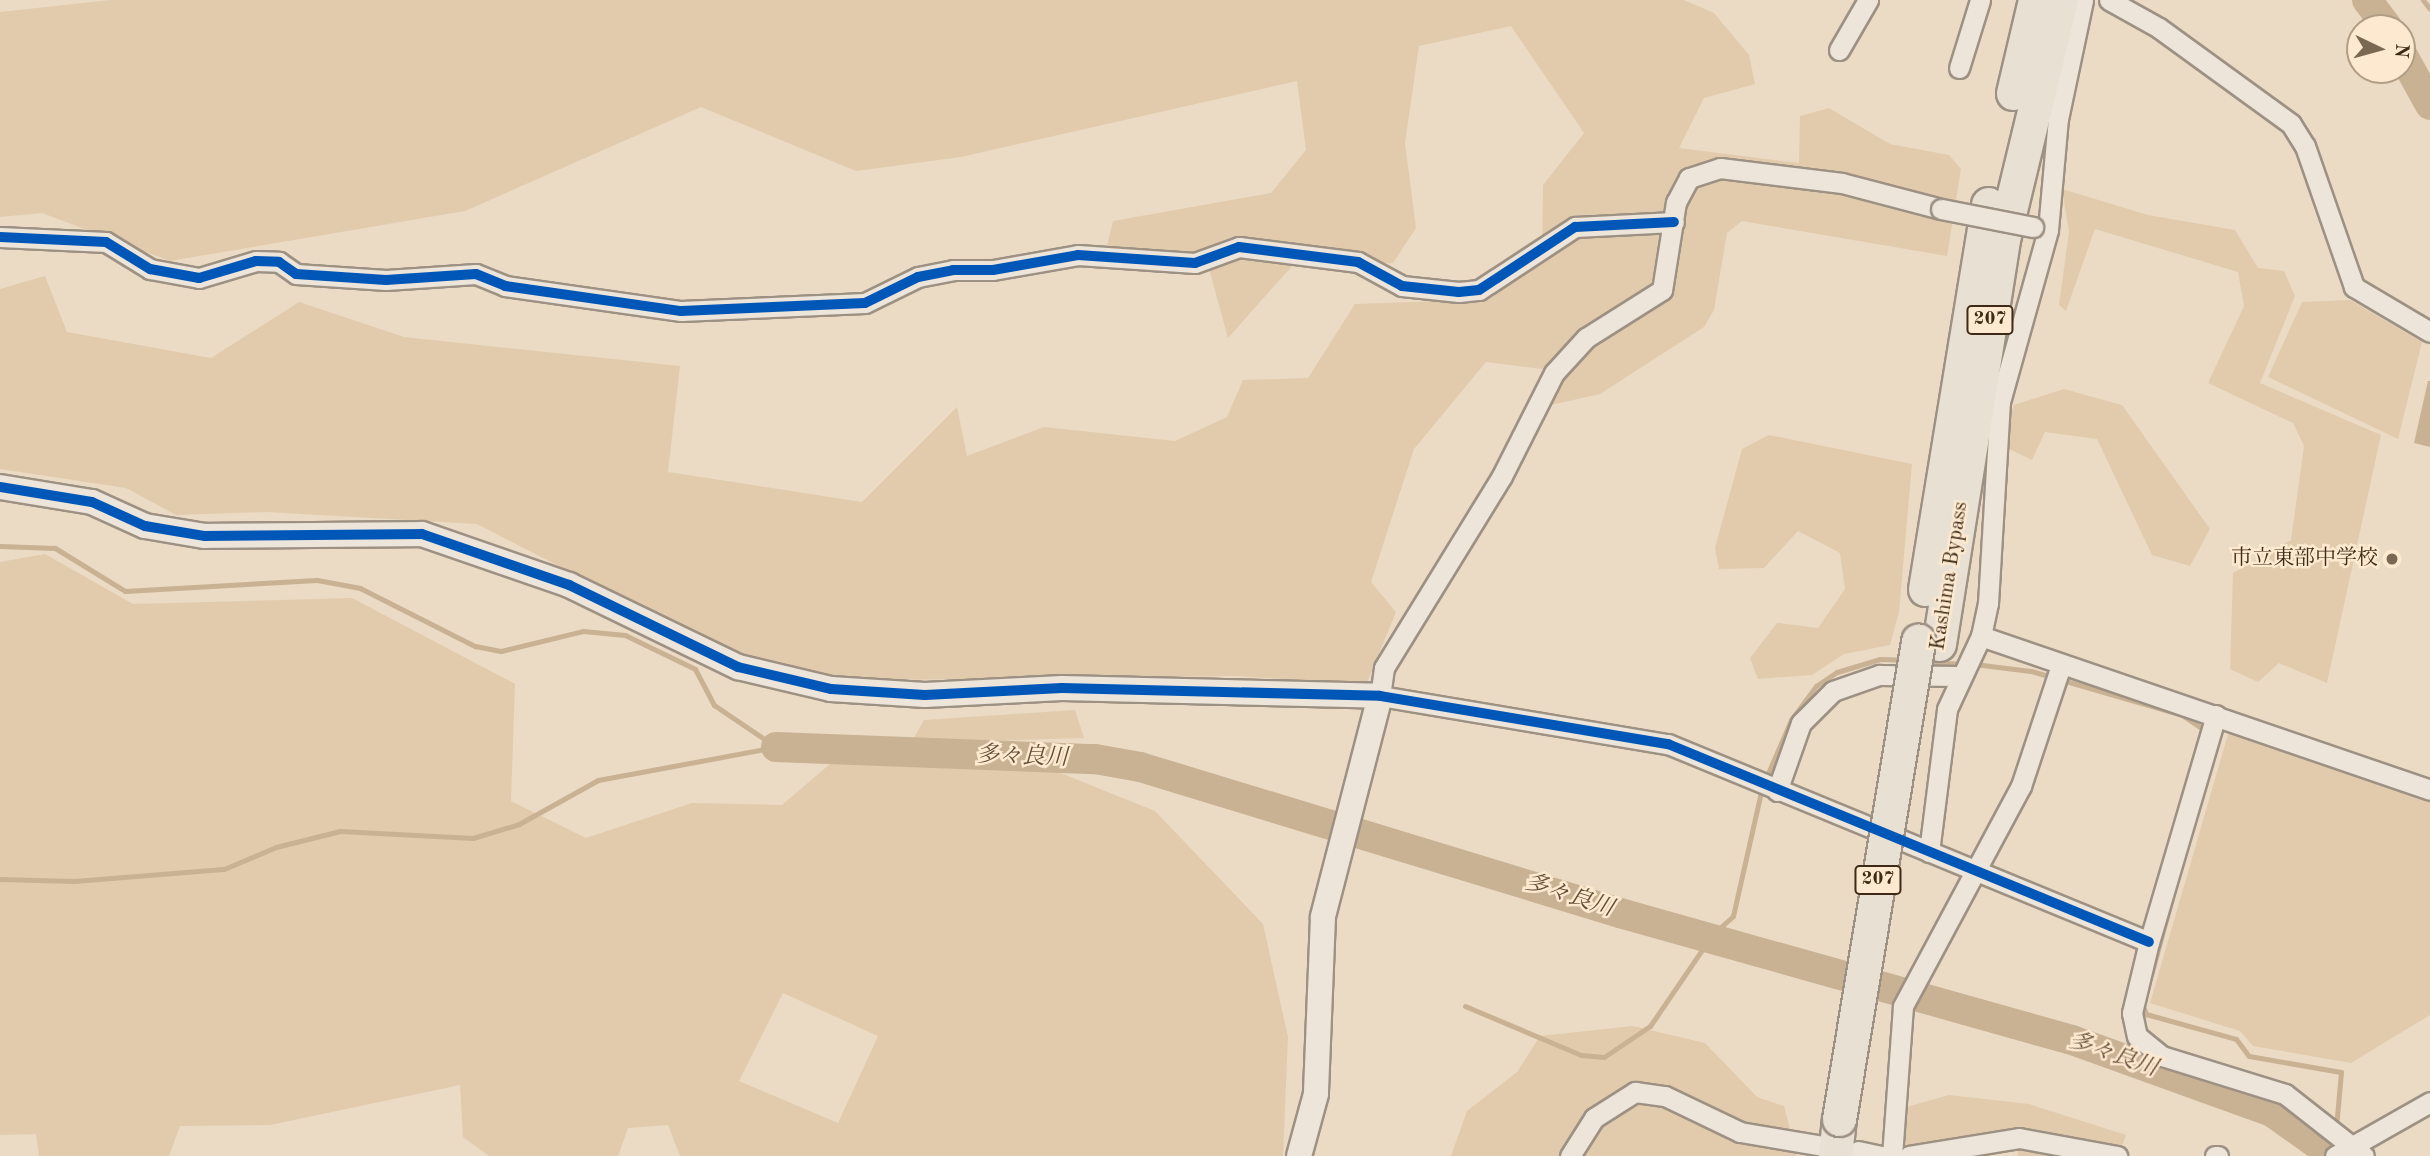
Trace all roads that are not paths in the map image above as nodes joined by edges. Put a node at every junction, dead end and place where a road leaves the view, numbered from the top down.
1 (1868, 0) edge
2 (1980, 0) edge
3 (2035, 0) edge
4 (2061, 0) edge
5 (2083, 0) edge
6 (2109, 0) edge
7 (1839, 50) dead end
8 (1959, 68) dead end
9 (1674, 222) junction
10 (2041, 229) junction
11 (0, 237) edge
12 (2430, 332) edge
13 (0, 487) edge
14 (1981, 636) junction
15 (1928, 642) junction
16 (2061, 665) junction
17 (1958, 676) junction
18 (1380, 696) junction
19 (2212, 728) junction
20 (2430, 790) edge
21 (1777, 791) junction
22 (1929, 852) junction
23 (1976, 871) junction
24 (2149, 942) junction
25 (2430, 1102) edge
26 (1852, 1144) edge
27 (2345, 1146) edge
28 (1299, 1156) edge
29 (1570, 1156) edge
30 (1892, 1156) edge
31 (1909, 1156) edge
32 (2117, 1156) edge

1 - 7 street
2 - 8 street
3 - 15 highway, Kashima Bypass / 207
4 - 15 highway, Kashima Bypass / 207
5 - 10 street
6 - 12 street
9 - 10 street, bridge
9 - 11 street
9 - 18 street
10 - 14 street
13 - 18 street
14 - 16 street
14 - 17 street
15 - 26 highway, Kashima Bypass / 207, bridge
16 - 19 street
16 - 23 street
17 - 21 street
17 - 22 street
18 - 21 street
18 - 28 street
19 - 20 street
19 - 24 street
21 - 22 street
22 - 23 street
23 - 24 street
23 - 30 street
24 - 27 street
25 - 27 street
26 - 29 street
31 - 32 street

